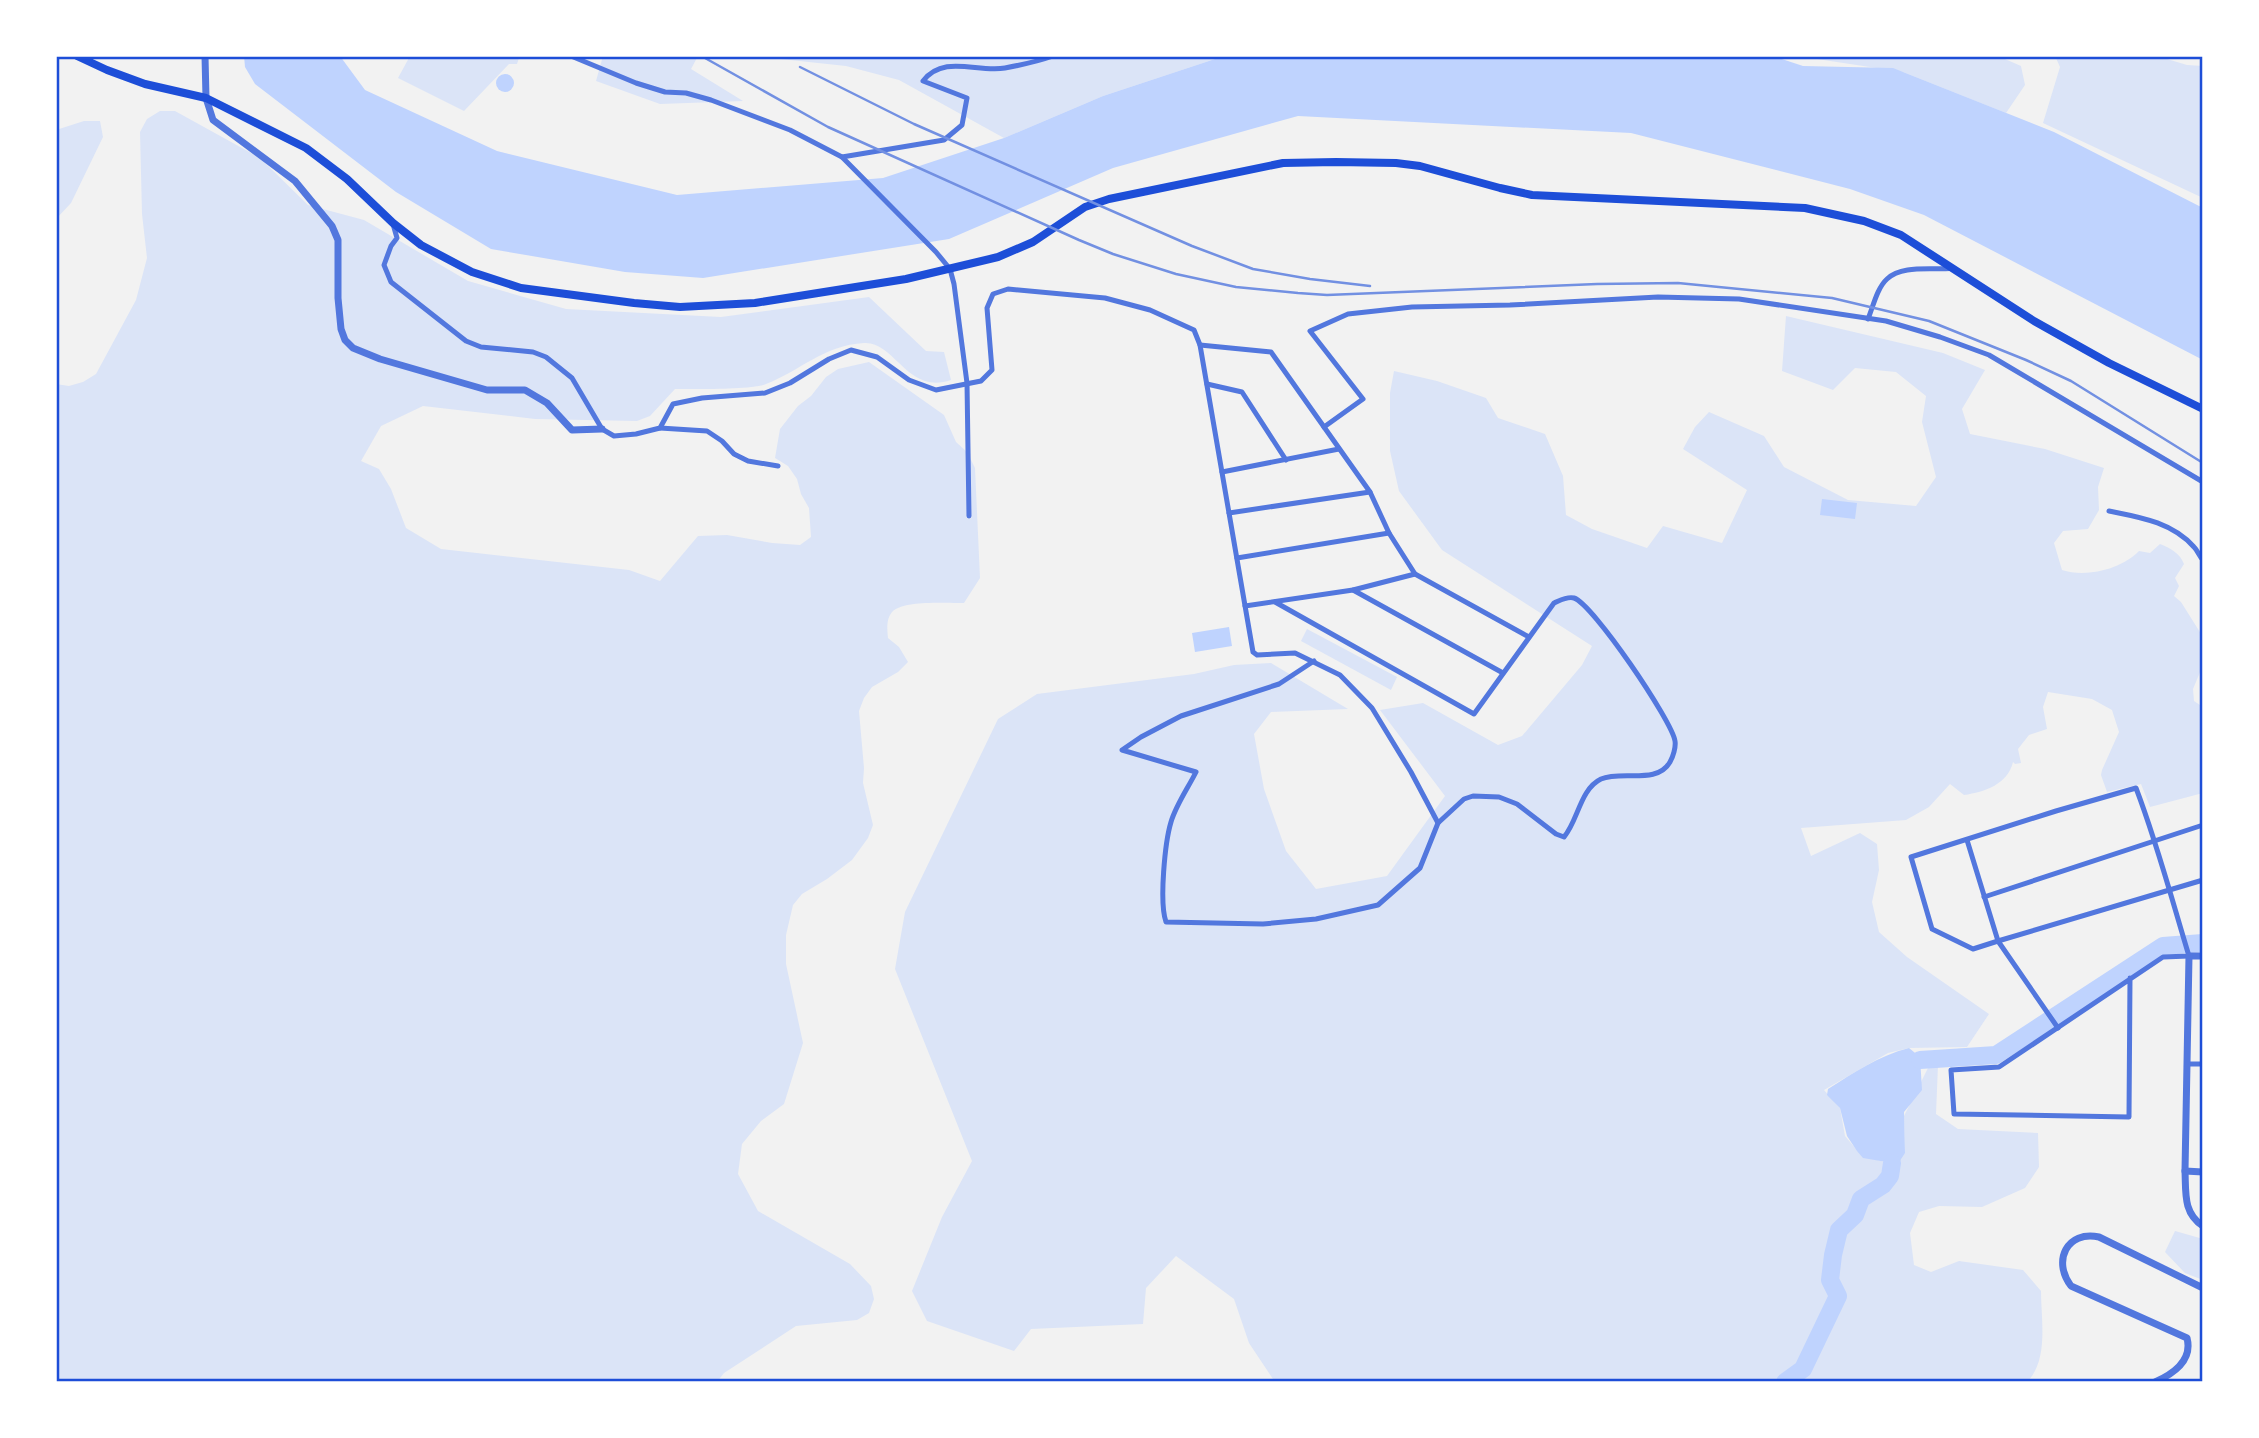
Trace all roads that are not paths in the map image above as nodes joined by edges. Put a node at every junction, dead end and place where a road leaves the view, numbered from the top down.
1 (77, 56) edge
2 (205, 56) edge
3 (571, 56) edge
4 (1053, 56) edge
5 (206, 98) junction
6 (842, 157) junction
7 (393, 223) junction
8 (1954, 268) junction
9 (950, 269) junction
10 (1868, 319) junction
11 (1200, 345) junction
12 (967, 383) junction
13 (1207, 384) junction
14 (2203, 409) edge
15 (1324, 427) junction
16 (660, 428) junction
17 (602, 429) junction
18 (1339, 449) junction
19 (1286, 460) junction
20 (778, 466) dead end
21 (1222, 472) junction
22 (2203, 482) edge
23 (1370, 492) junction
24 (2109, 511) dead end
25 (1229, 513) junction
26 (969, 516) dead end
27 (1389, 533) junction
28 (1237, 558) junction
29 (2203, 560) edge
30 (1415, 573) junction
31 (1353, 590) junction
32 (1275, 602) junction
33 (1245, 606) junction
34 (1529, 637) junction
35 (1314, 661) junction
36 (1503, 673) junction
37 (1438, 823) junction
38 (2203, 825) edge
39 (1967, 840) junction
40 (2154, 841) junction
41 (2203, 880) edge
42 (2169, 891) junction
43 (1984, 897) junction
44 (1998, 941) junction
45 (2189, 956) junction
46 (2203, 956) edge
47 (2130, 978) junction
48 (2056, 1025) junction
49 (2187, 1064) junction
50 (2203, 1064) edge
51 (2185, 1171) junction
52 (2203, 1171) edge
53 (2203, 1226) edge
54 (2203, 1288) edge
55 (2155, 1382) edge

1 - 5 main road
2 - 5 street
3 - 6 street
4 - 6 street
5 - 7 main road
5 - 17 street
6 - 9 street
7 - 9 main road
7 - 17 street
8 - 9 main road
8 - 10 street
8 - 14 main road
9 - 12 street
10 - 15 street
10 - 22 street
11 - 12 street
11 - 13 street
11 - 15 street
12 - 16 street
12 - 26 street
13 - 19 street
13 - 21 street
15 - 18 street
16 - 17 street
16 - 20 street
18 - 19 street
18 - 23 street
19 - 21 street
21 - 25 street
23 - 25 street
23 - 27 street
24 - 29 street
25 - 28 street
27 - 28 street
27 - 30 street
28 - 33 street
30 - 31 street
30 - 34 street
31 - 32 street
31 - 36 street
32 - 33 street
32 - 36 street
33 - 35 street
34 - 36 street
34 - 37 street
35 - 37 street
35 - 37 street
38 - 40 street
39 - 40 street
39 - 43 street
39 - 44 street
40 - 42 street
40 - 43 street
41 - 42 street
42 - 44 street
42 - 45 street
43 - 44 street
44 - 48 street
45 - 46 street
45 - 47 street
45 - 49 street
47 - 48 street
47 - 48 street
49 - 50 street
49 - 51 street
51 - 52 street
51 - 53 street
54 - 55 street

